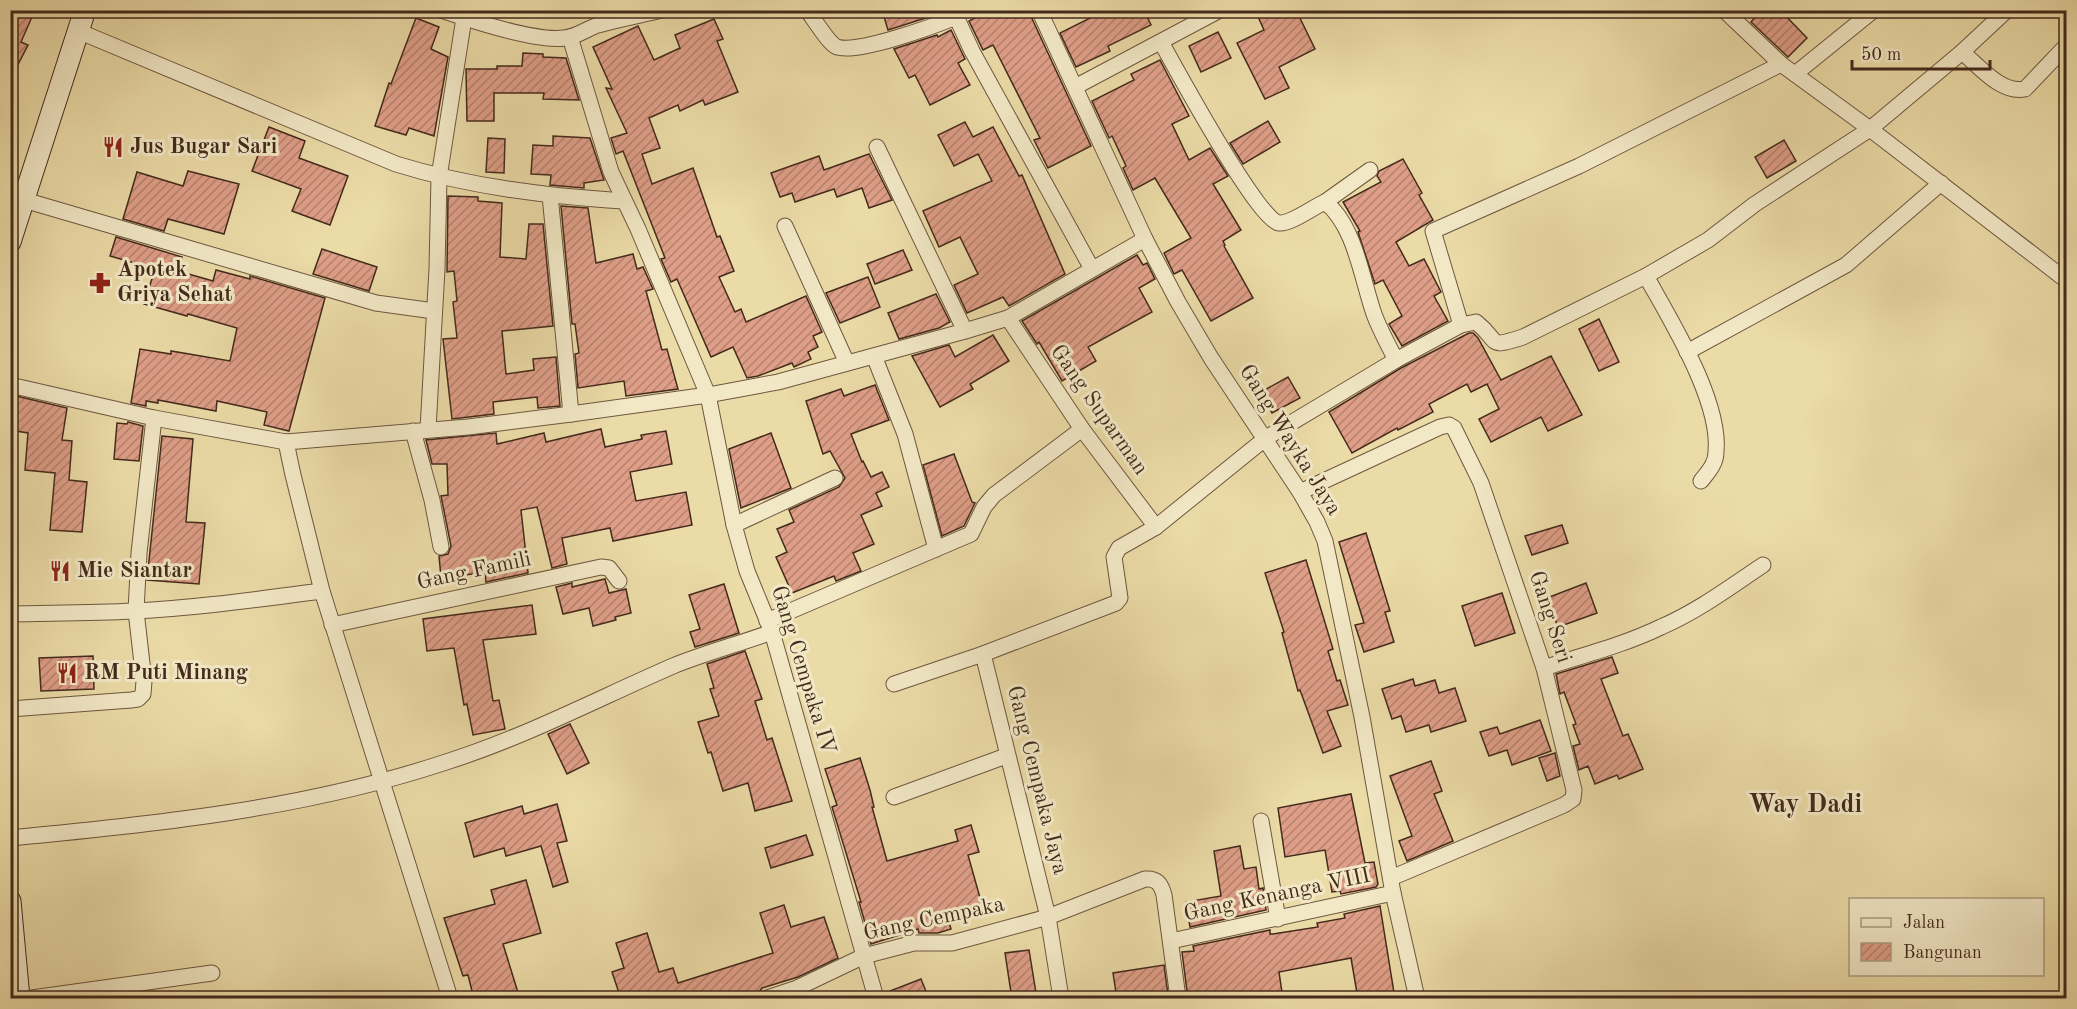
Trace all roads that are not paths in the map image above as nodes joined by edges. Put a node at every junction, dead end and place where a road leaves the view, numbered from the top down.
1 (85, 10) edge
2 (441, 10) edge
3 (662, 10) edge
4 (807, 10) edge
5 (1039, 10) edge
6 (1220, 10) edge
7 (1874, 10) edge
8 (2007, 10) edge
9 (1730, 12) edge
10 (955, 14) edge
11 (464, 18) junction
12 (78, 31) junction
13 (570, 37) junction
14 (1161, 42) junction
15 (2067, 46) edge
16 (1962, 52) junction
17 (1781, 64) junction
18 (1795, 74) junction
19 (1075, 87) junction
20 (1870, 129) junction
21 (877, 147) dead end
22 (1370, 170) dead end
23 (439, 177) junction
24 (1941, 183) junction
25 (550, 195) junction
26 (24, 200) junction
27 (624, 201) junction
28 (1325, 202) junction
29 (785, 226) dead end
30 (1145, 239) junction
31 (10, 242) edge
32 (1092, 269) junction
33 (1646, 276) junction
34 (2067, 280) edge
35 (434, 311) junction
36 (1008, 318) junction
37 (1461, 326) junction
38 (964, 331) junction
39 (1688, 352) junction
40 (874, 356) junction
41 (1396, 360) junction
42 (847, 363) junction
43 (10, 384) edge
44 (708, 395) junction
45 (571, 414) junction
46 (154, 418) junction
47 (1082, 429) junction
48 (420, 430) junction
49 (1266, 438) junction
50 (286, 442) junction
51 (835, 478) dead end
52 (1701, 481) dead end
53 (1300, 492) junction
54 (734, 525) junction
55 (1156, 527) junction
56 (441, 547) dead end
57 (936, 549) junction
58 (1763, 565) dead end
59 (620, 581) dead end
60 (322, 591) junction
61 (136, 611) junction
62 (10, 614) edge
63 (332, 625) junction
64 (770, 626) junction
65 (982, 654) junction
66 (1544, 668) junction
67 (894, 684) dead end
68 (10, 709) edge
69 (1006, 756) junction
70 (381, 782) junction
71 (894, 797) dead end
72 (1262, 821) dead end
73 (10, 838) edge
74 (1392, 886) junction
75 (10, 901) edge
76 (1048, 917) junction
77 (1278, 919) junction
78 (12, 931) edge
79 (1170, 941) junction
80 (864, 956) junction
81 (212, 973) dead end
82 (19, 999) edge
83 (32, 999) edge
84 (450, 999) edge
85 (767, 999) edge
86 (876, 999) edge
87 (1061, 999) edge
88 (1178, 999) edge
89 (1417, 999) edge

1 - 12 main road
2 - 11 street
3 - 13 street
4 - 10 street
5 - 19 street, Gang Wayka Jaya
6 - 14 street
7 - 18 street
8 - 16 street
9 - 17 street
10 - 32 street
11 - 13 street
11 - 23 street
12 - 23 street
12 - 26 main road
13 - 27 street, Gang Cempaka IV
14 - 19 street
14 - 28 street
15 - 16 street
16 - 20 street
17 - 18 street
17 - 37 street
18 - 20 street
19 - 30 street, Gang Wayka Jaya
20 - 24 street
20 - 33 street
21 - 38 street
22 - 28 street
23 - 25 street
23 - 35 street
24 - 34 street
24 - 39 street
25 - 27 street
25 - 45 street
26 - 31 main road
26 - 35 street
27 - 44 street, Gang Cempaka IV
28 - 41 street
29 - 42 street
30 - 32 street
30 - 49 street, Gang Wayka Jaya
32 - 36 street
33 - 37 street
33 - 39 street
35 - 48 street
36 - 38 street
36 - 47 street, Gang Suparman
37 - 41 street
38 - 40 street
39 - 52 street
40 - 42 street
40 - 57 street
41 - 49 street
42 - 44 street
43 - 46 street
44 - 45 street
44 - 54 street, Gang Cempaka IV
45 - 48 street
46 - 50 street
46 - 61 street
47 - 55 street, Gang Suparman
47 - 57 street
48 - 50 street
48 - 56 street
49 - 53 street, Gang Wayka Jaya
49 - 55 street
50 - 60 street
51 - 54 street
53 - 66 street, Gang Seri
53 - 74 street, Gang Wayka Jaya
54 - 64 street, Gang Cempaka IV
55 - 65 street
57 - 64 street
58 - 66 street
59 - 63 street, Gang Famili
60 - 61 street
60 - 63 street
61 - 62 street
61 - 68 street
63 - 70 street
64 - 70 street
64 - 80 street, Gang Cempaka IV
65 - 67 street
65 - 69 street, Gang Cempaka Jaya
66 - 74 street, Gang Seri
69 - 71 street
69 - 76 street, Gang Cempaka Jaya
70 - 73 street
70 - 84 street
72 - 77 street
74 - 77 street, Gang Kenanga VIII
74 - 89 street, Gang Wayka Jaya
75 - 78 main road
76 - 79 street, Gang Cempaka
76 - 80 street, Gang Cempaka
76 - 87 street, Gang Cempaka Jaya
77 - 79 street, Gang Kenanga VIII
78 - 82 main road
79 - 88 street
80 - 85 street, Gang Cempaka
80 - 86 street, Gang Cempaka IV
81 - 83 street

